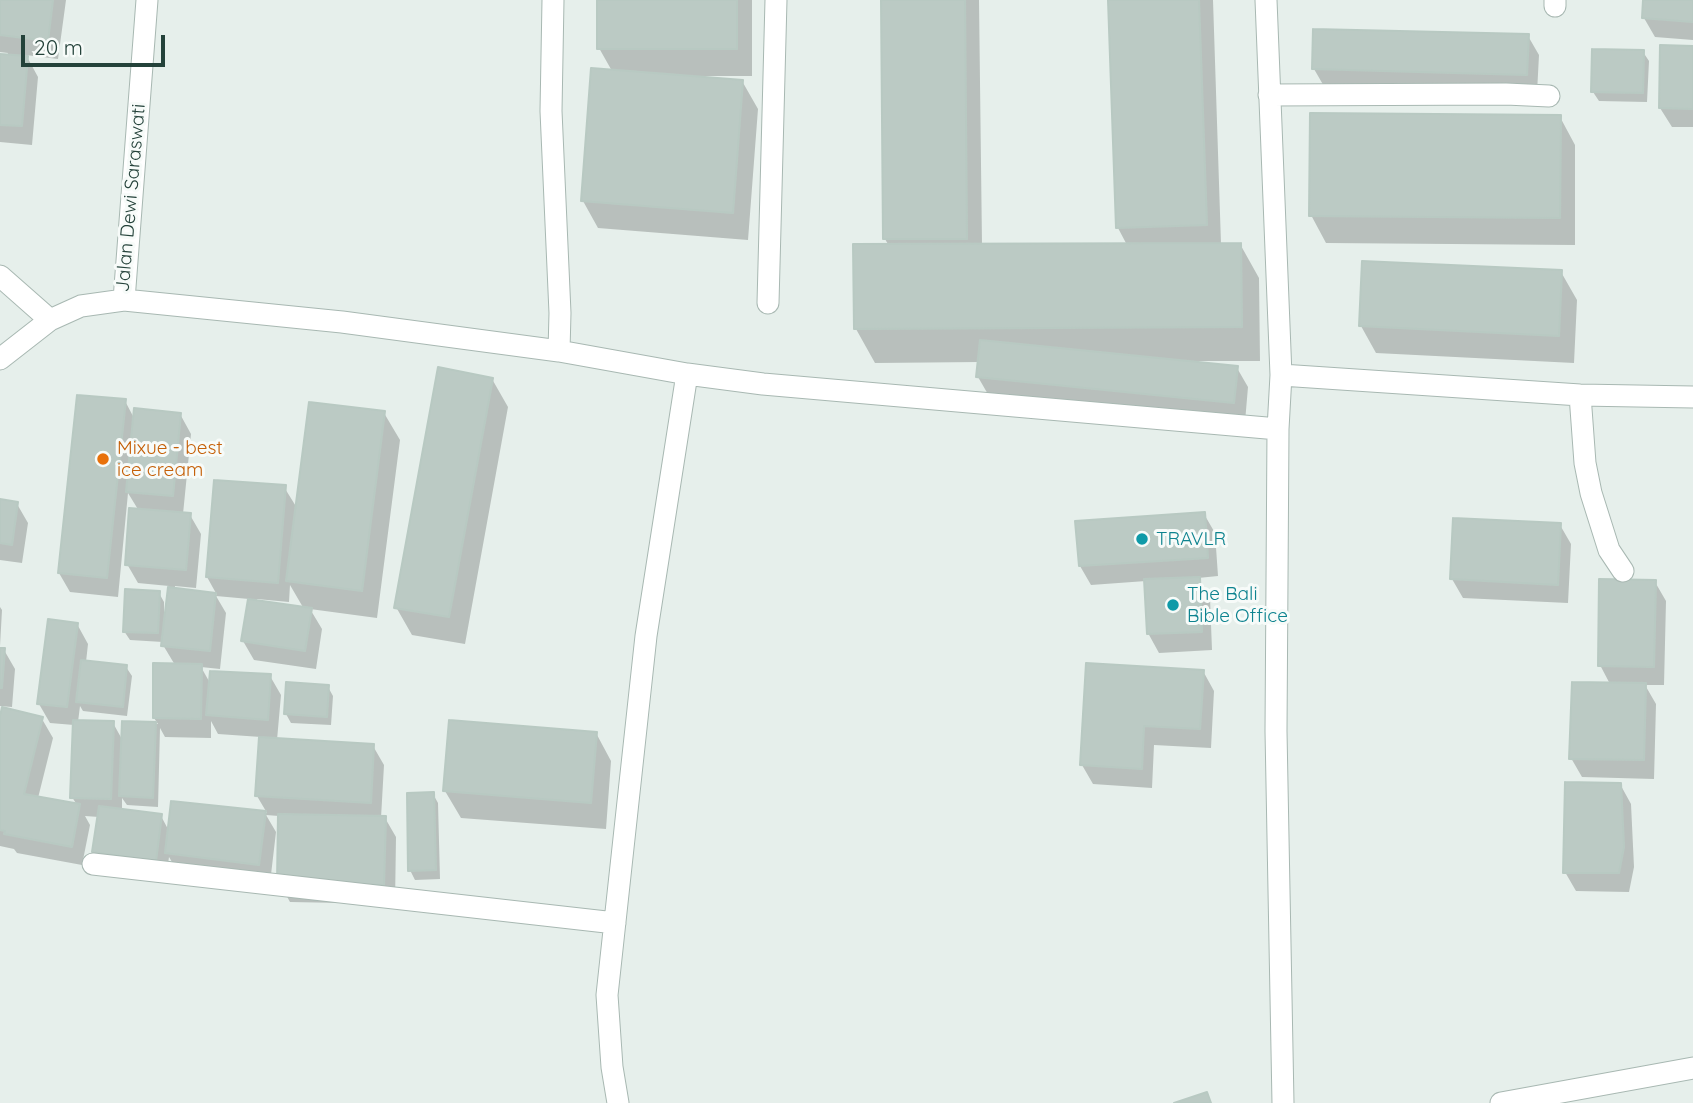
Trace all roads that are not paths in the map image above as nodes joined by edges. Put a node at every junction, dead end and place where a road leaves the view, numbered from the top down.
1 (147, 0) edge
2 (554, 0) edge
3 (776, 0) edge
4 (1266, 0) edge
5 (1269, 95) junction
6 (1549, 96) dead end
7 (0, 276) edge
8 (124, 300) junction
9 (768, 303) dead end
10 (50, 320) junction
11 (559, 351) junction
12 (0, 359) edge
13 (687, 374) junction
14 (1281, 375) junction
15 (1580, 394) junction
16 (1693, 397) edge
17 (1278, 429) junction
18 (1623, 571) dead end
19 (93, 864) dead end
20 (615, 923) junction
21 (1693, 1068) edge
22 (618, 1103) edge
23 (1283, 1103) edge
24 (1502, 1103) edge

1 - 8 street, Jalan Dewi Saraswati
2 - 11 street
3 - 9 street
4 - 5 street
5 - 6 street
5 - 14 street
7 - 10 street
8 - 10 street, Jalan Dewi Saraswati
8 - 11 street
10 - 12 street, Jalan Dewi Saraswati
11 - 13 street
13 - 17 street
13 - 20 street
14 - 15 street
14 - 17 street
15 - 16 street
15 - 18 street
17 - 23 street
19 - 20 street
20 - 22 street
21 - 24 street

